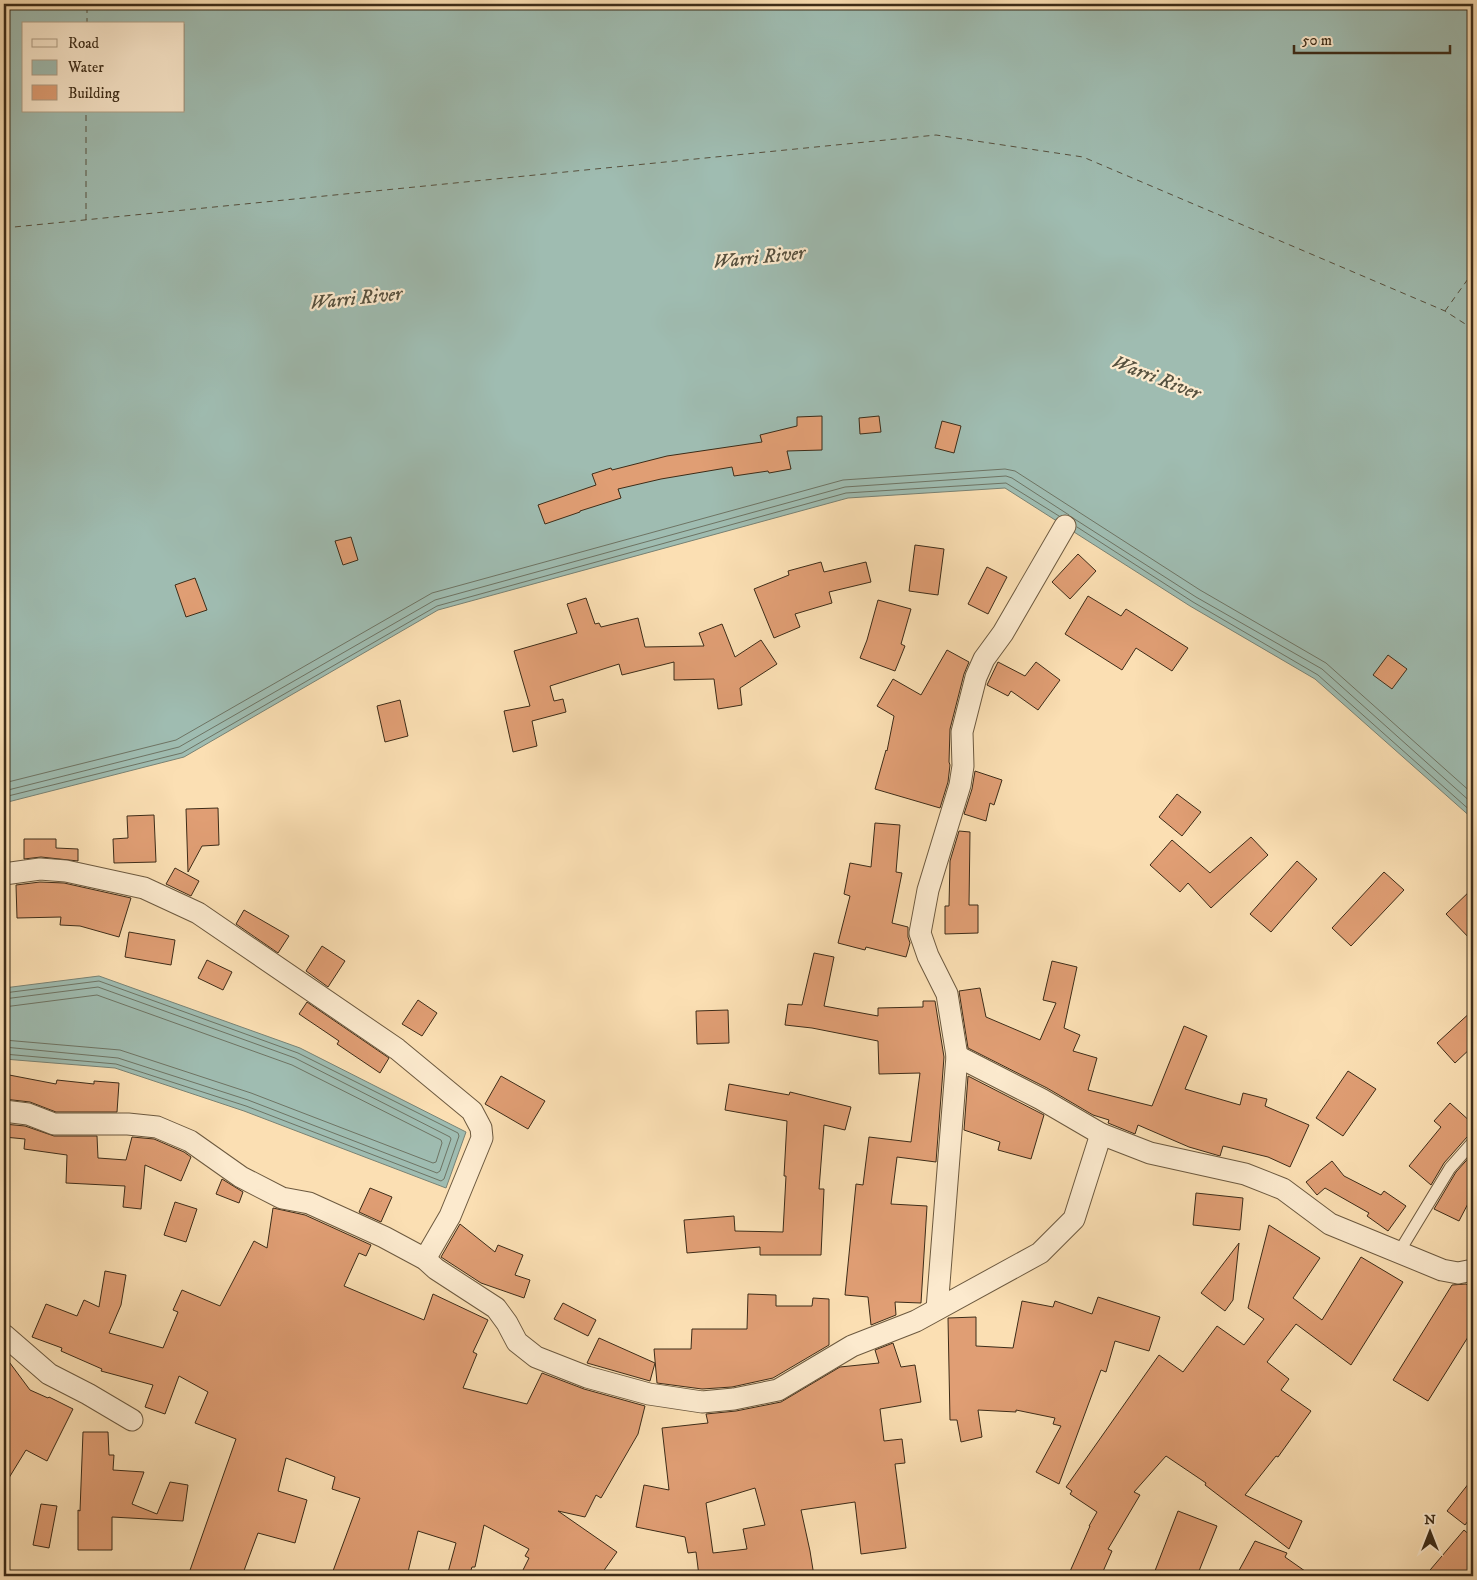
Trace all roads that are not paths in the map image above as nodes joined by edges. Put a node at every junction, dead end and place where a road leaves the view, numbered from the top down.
1 (1065, 526) dead end
2 (4, 874) edge
3 (957, 1056) junction
4 (4, 1111) edge
5 (1101, 1134) junction
6 (1473, 1142) edge
7 (1399, 1252) junction
8 (425, 1259) junction
9 (1473, 1270) edge
10 (937, 1309) junction
11 (4, 1334) edge
12 (132, 1420) dead end

1 - 3 street
2 - 8 street
3 - 5 street
3 - 10 street
4 - 8 street
5 - 7 street
5 - 10 street
6 - 7 lane
7 - 9 street
8 - 10 street
11 - 12 street

